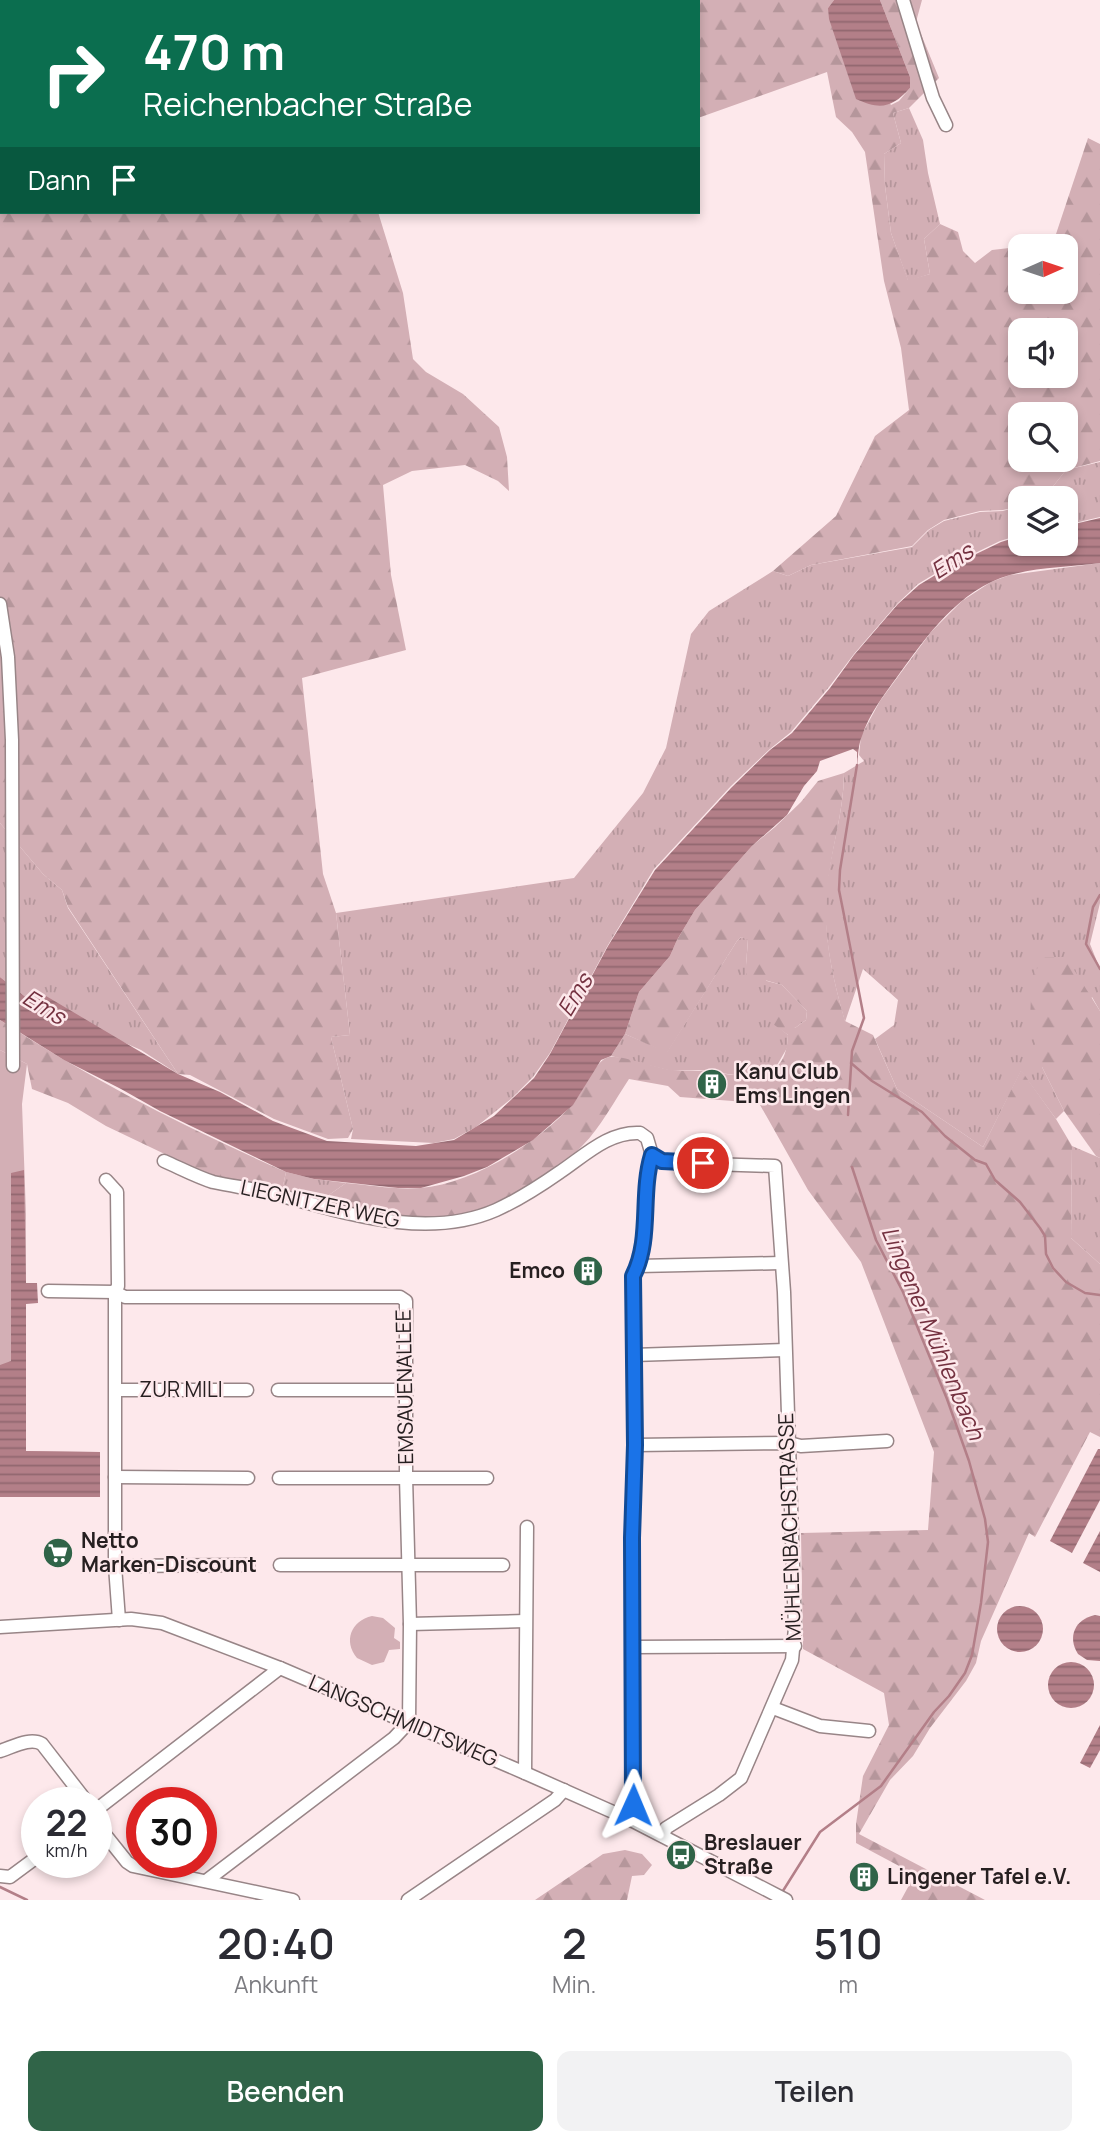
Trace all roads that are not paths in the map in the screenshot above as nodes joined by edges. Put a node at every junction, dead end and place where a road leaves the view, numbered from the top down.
1 (903, 0) edge
2 (946, 125) dead end
3 (0, 604) edge
4 (13, 1066) dead end
5 (652, 1155) junction
6 (164, 1161) dead end
7 (106, 1180) dead end
8 (780, 1263) junction
9 (638, 1266) junction
10 (48, 1291) dead end
11 (116, 1292) junction
12 (785, 1350) junction
13 (633, 1355) junction
14 (116, 1390) junction
15 (247, 1390) dead end
16 (278, 1390) dead end
17 (407, 1390) junction
18 (887, 1441) dead end
19 (789, 1443) junction
20 (635, 1445) junction
21 (116, 1477) junction
22 (406, 1477) junction
23 (248, 1478) dead end
24 (279, 1478) dead end
25 (487, 1478) dead end
26 (527, 1527) dead end
27 (503, 1564) dead end
28 (248, 1565) dead end
29 (280, 1565) dead end
30 (408, 1565) junction
31 (115, 1566) junction
32 (118, 1620) junction
33 (525, 1621) junction
34 (410, 1624) junction
35 (0, 1627) edge
36 (795, 1646) junction
37 (633, 1647) junction
38 (280, 1668) junction
39 (773, 1707) junction
40 (409, 1723) junction
41 (869, 1731) dead end
42 (0, 1751) edge
43 (526, 1773) junction
44 (75, 1787) edge
45 (564, 1790) junction
46 (112, 1798) edge
47 (631, 1820) junction
48 (663, 1836) junction
49 (112, 1843) edge
50 (21, 1869) edge
51 (0, 1876) edge
52 (206, 1881) junction
53 (293, 1900) edge
54 (408, 1900) edge
55 (785, 1900) edge

1 - 2 street
3 - 4 street
5 - 6 street, LIEGNITZER WEG
5 - 8 street, MÜHLENBACHSTRASSE
5 - 9 street
7 - 11 street
8 - 9 street
8 - 12 street, MÜHLENBACHSTRASSE
9 - 13 street
10 - 11 street
11 - 14 street
11 - 17 street, EMSAUENALLEE
12 - 13 street
12 - 19 street, MÜHLENBACHSTRASSE
13 - 20 street
14 - 15 street, ZUR MILI
14 - 21 street
16 - 17 street
17 - 22 street, EMSAUENALLEE
18 - 19 street
19 - 20 street
19 - 36 street, MÜHLENBACHSTRASSE
20 - 37 street
21 - 23 street
21 - 31 street
22 - 24 street
22 - 25 street
22 - 30 street, EMSAUENALLEE
26 - 33 street
27 - 30 street
28 - 31 street
29 - 30 street
30 - 34 street, EMSAUENALLEE
31 - 32 street
32 - 35 street, LANGSCHMIDTSWEG
32 - 38 street, LANGSCHMIDTSWEG
33 - 34 street
33 - 43 street
34 - 40 street, EMSAUENALLEE
36 - 37 street
36 - 39 street, MÜHLENBACHSTRASSE
37 - 47 street
38 - 40 street, LANGSCHMIDTSWEG
38 - 46 street
39 - 41 street
39 - 48 street, MÜHLENBACHSTRASSE
40 - 43 street, LANGSCHMIDTSWEG
40 - 52 street
42 - 44 street
43 - 45 street, LANGSCHMIDTSWEG
45 - 47 street, LANGSCHMIDTSWEG
45 - 54 street
47 - 48 street, LANGSCHMIDTSWEG
48 - 55 street, LANGSCHMIDTSWEG
49 - 52 street
50 - 51 street
52 - 53 street

